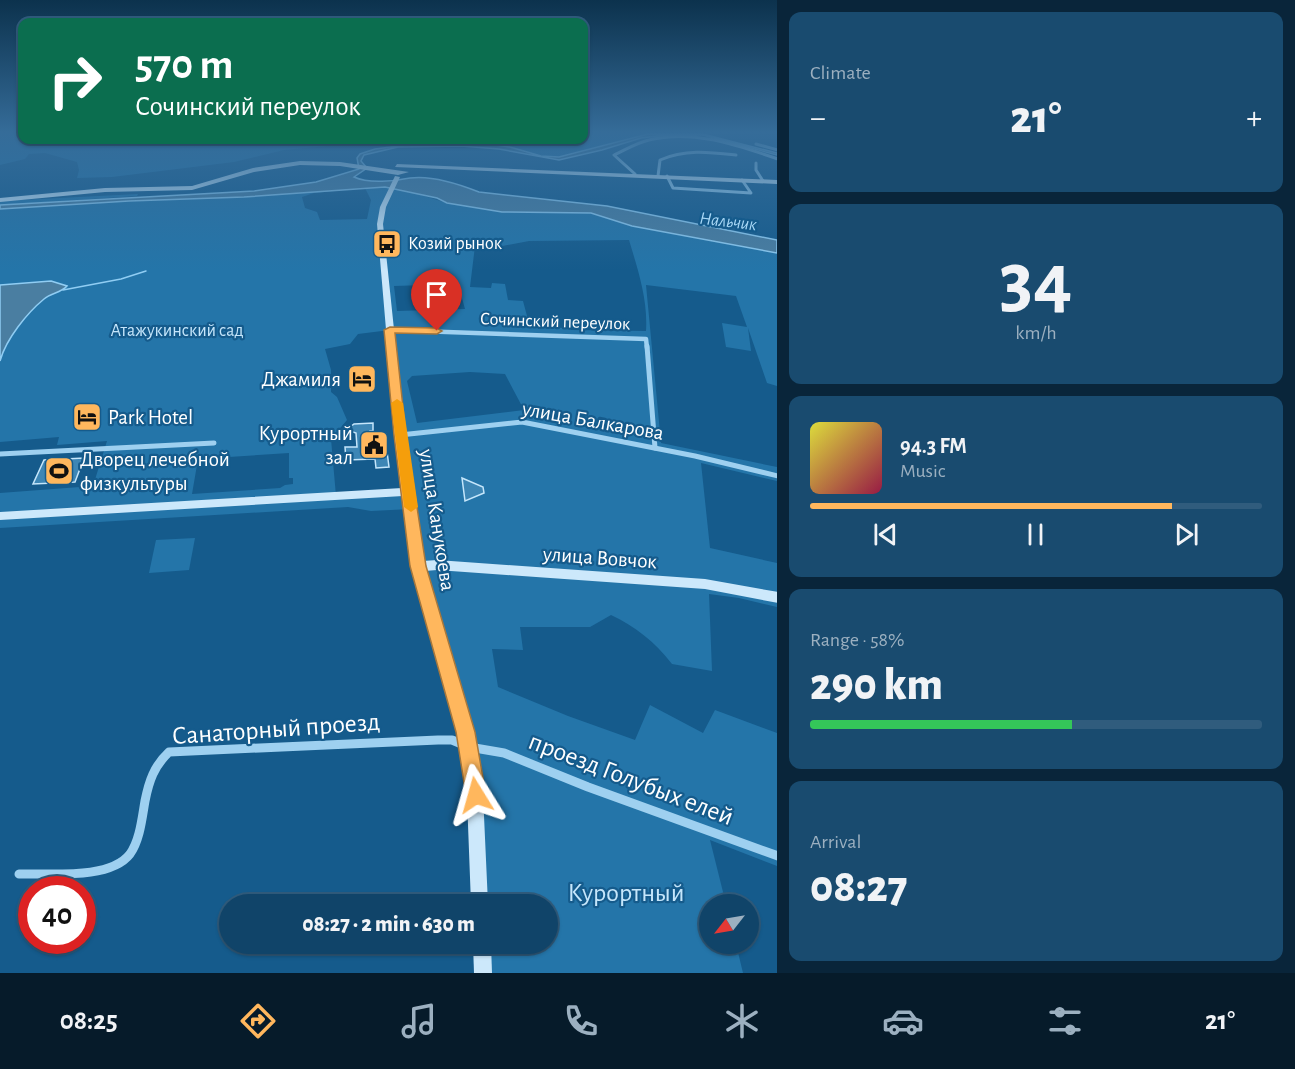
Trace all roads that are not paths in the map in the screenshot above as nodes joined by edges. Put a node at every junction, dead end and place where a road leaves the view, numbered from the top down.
1 (228, 178) edge
2 (393, 178) edge
3 (668, 178) edge
4 (712, 178) edge
5 (761, 178) edge
6 (742, 180) junction
7 (763, 181) junction
8 (777, 182) edge
9 (0, 200) edge
10 (390, 330) junction
11 (400, 435) junction
12 (214, 443) dead end
13 (655, 448) junction
14 (0, 454) edge
15 (777, 476) edge
16 (409, 492) junction
17 (0, 516) edge
18 (418, 566) junction
19 (777, 598) edge
20 (469, 747) junction
21 (777, 856) edge
22 (19, 874) dead end
23 (480, 894) edge
24 (482, 954) edge
25 (483, 973) edge

1 - 9 street
2 - 10 street, улица Канукоева
3 - 6 street
4 - 6 street
5 - 7 street
6 - 7 street
7 - 8 street
10 - 11 street, улица Канукоева
10 - 13 street, Сочинский переулок
11 - 13 street, улица Балкарова
11 - 16 street, улица Канукоева
12 - 14 street
13 - 15 street, улица Балкарова
16 - 17 street
16 - 18 street, улица Канукоева
18 - 19 street, улица Вовчок
18 - 20 street, улица Канукоева
20 - 21 street, проезд Голубых елей
20 - 22 street, Санаторный проезд
20 - 23 street, улица Канукоева
24 - 25 street

